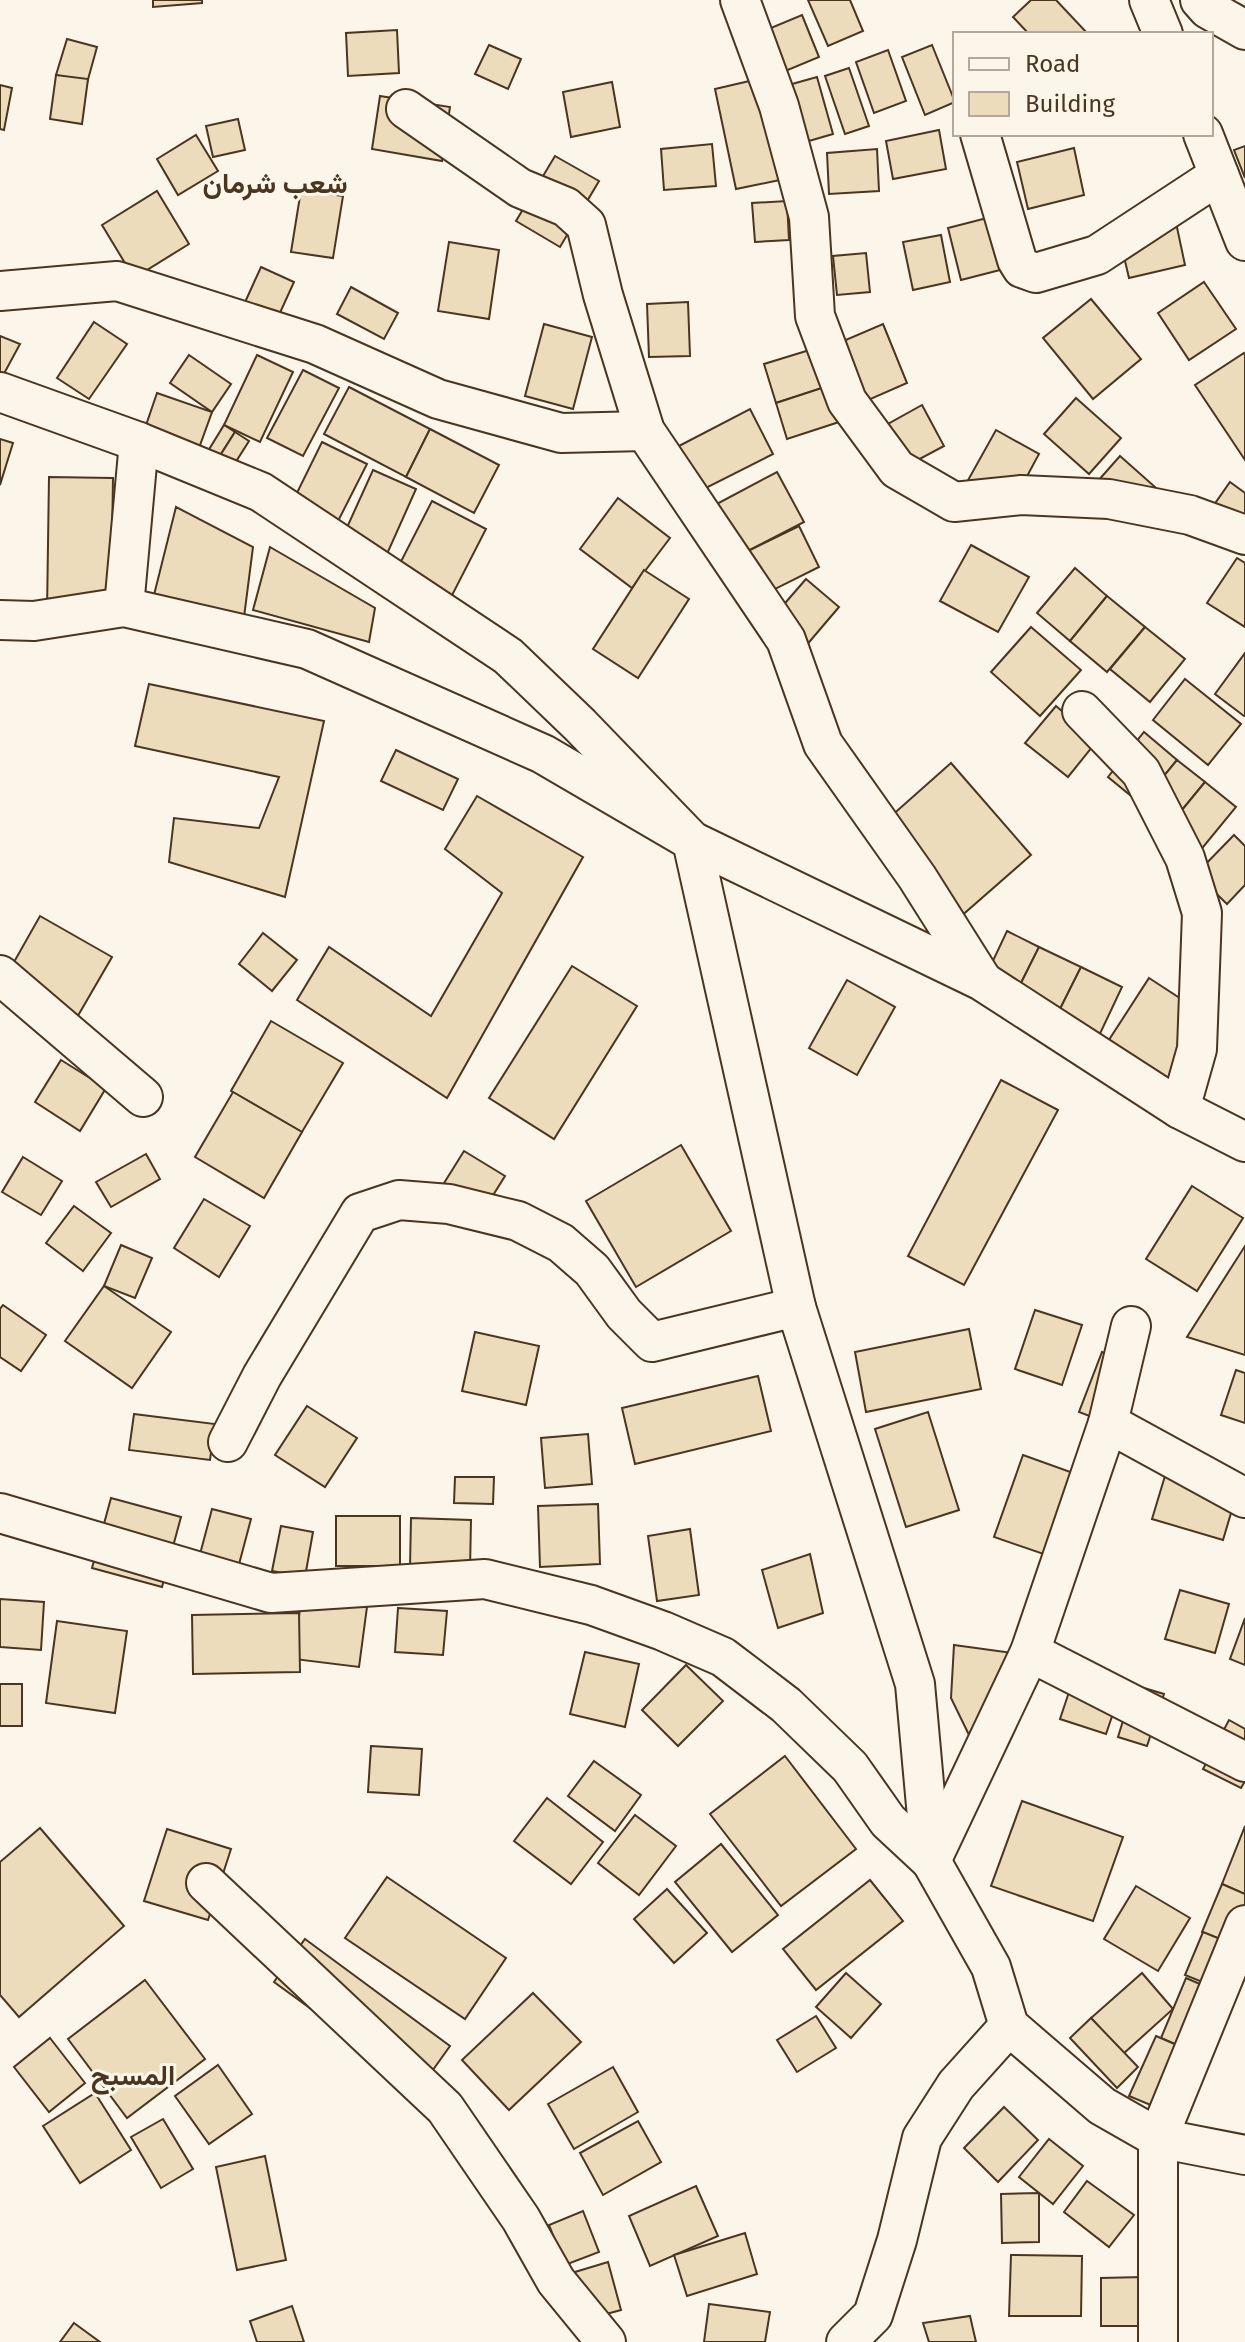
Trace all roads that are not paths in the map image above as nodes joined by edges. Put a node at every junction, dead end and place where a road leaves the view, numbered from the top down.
1 (740, 0) edge
2 (1149, 0) edge
3 (1200, 0) edge
4 (1245, 30) edge
5 (1162, 32) edge
6 (406, 109) dead end
7 (981, 136) edge
8 (1204, 136) edge
9 (1219, 175) junction
10 (1245, 241) edge
11 (0, 291) edge
12 (0, 392) edge
13 (645, 431) junction
14 (139, 442) junction
15 (1245, 535) edge
16 (124, 607) junction
17 (0, 620) edge
18 (1082, 711) dead end
19 (692, 841) junction
20 (0, 975) edge
21 (982, 981) junction
22 (143, 1097) dead end
23 (1180, 1109) junction
24 (1245, 1142) edge
25 (796, 1307) junction
26 (1131, 1326) dead end
27 (1108, 1423) junction
28 (228, 1442) dead end
29 (1245, 1498) edge
30 (0, 1513) edge
31 (1030, 1652) junction
32 (1245, 1762) edge
33 (931, 1861) junction
34 (206, 1883) dead end
35 (1245, 1925) edge
36 (1009, 2026) junction
37 (1158, 2138) junction
38 (1245, 2155) edge
39 (1164, 2335) edge
40 (606, 2342) edge
41 (846, 2342) edge

1 - 15 street
2 - 5 street
3 - 4 street
6 - 13 street
7 - 9 street
8 - 9 street
9 - 10 street
11 - 13 street
12 - 14 street
13 - 21 street
14 - 16 street
14 - 19 street
16 - 17 street
16 - 19 street
18 - 23 street
19 - 21 street
19 - 25 street
20 - 22 street
21 - 23 street
23 - 24 street
25 - 28 street
25 - 33 street
26 - 27 street
27 - 29 street
27 - 31 street
30 - 33 street
31 - 32 street
31 - 33 street
33 - 36 street
34 - 40 street
35 - 37 street
36 - 37 street
36 - 41 street
37 - 38 street
37 - 39 street

